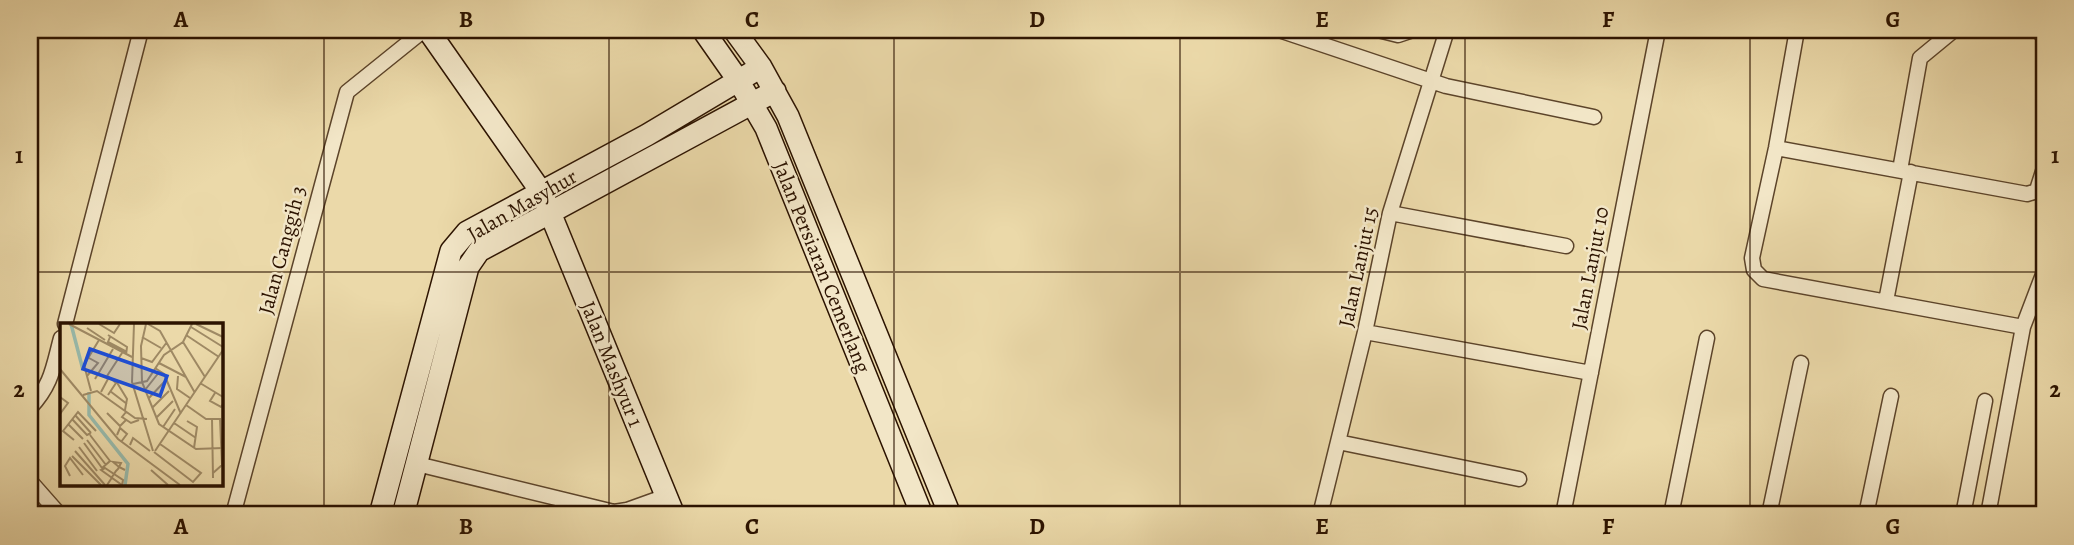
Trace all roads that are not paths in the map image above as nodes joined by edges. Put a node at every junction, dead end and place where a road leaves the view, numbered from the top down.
1 (141, 30) edge
2 (426, 30) edge
3 (703, 30) edge
4 (734, 30) edge
5 (1279, 30) edge
6 (1378, 30) edge
7 (1413, 30) edge
8 (1447, 30) edge
9 (1658, 30) edge
10 (1797, 30) edge
11 (1954, 30) edge
12 (2038, 30) edge
13 (2044, 38) edge
14 (761, 67) junction
15 (738, 80) junction
16 (1431, 80) junction
17 (775, 91) junction
18 (752, 103) junction
19 (1594, 117) dead end
20 (1776, 148) junction
21 (2044, 168) edge
22 (1906, 171) junction
23 (546, 203) junction
24 (1390, 213) junction
25 (1566, 246) dead end
26 (2044, 272) edge
27 (1886, 301) junction
28 (65, 323) edge
29 (2023, 327) junction
30 (1365, 332) junction
31 (1707, 338) dead end
32 (60, 342) edge
33 (1801, 363) dead end
34 (1591, 373) junction
35 (1891, 396) dead end
36 (1985, 401) dead end
37 (30, 408) edge
38 (1338, 442) junction
39 (417, 464) junction
40 (1519, 479) dead end
41 (30, 481) edge
42 (670, 505) edge
43 (60, 515) edge
44 (233, 515) edge
45 (380, 515) edge
46 (403, 515) edge
47 (922, 515) edge
48 (950, 515) edge
49 (1320, 515) edge
50 (1563, 515) edge
51 (1671, 515) edge
52 (1769, 515) edge
53 (1866, 515) edge
54 (1963, 515) edge
55 (1988, 515) edge

1 - 28 street
2 - 23 street, Jalan Mashyur 1
2 - 44 street, Jalan Canggih 3
3 - 15 street, Jalan Persiaran Cemerlang
4 - 14 street, Jalan Persiaran Cemerlang
5 - 16 street
6 - 7 street
8 - 16 street, Jalan Lanjut 15
9 - 34 street, Jalan Lanjut 10
10 - 20 street
11 - 22 street
12 - 13 street
14 - 15 street, Jalan Masyhur
14 - 17 street, Jalan Persiaran Cemerlang
15 - 18 street, Jalan Persiaran Cemerlang
15 - 23 street, Jalan Masyhur
16 - 19 street
16 - 24 street, Jalan Lanjut 15
17 - 18 street, Jalan Masyhur
17 - 48 street, Jalan Persiaran Cemerlang
18 - 23 street, Jalan Masyhur
18 - 47 street, Jalan Persiaran Cemerlang
20 - 22 street
20 - 27 street
21 - 22 street
22 - 27 street
23 - 39 street, Jalan Masyhur
23 - 42 street, Jalan Mashyur 1
23 - 45 street, Jalan Masyhur
24 - 25 street
24 - 30 street, Jalan Lanjut 15
26 - 29 street
27 - 29 street
29 - 55 street
30 - 34 street
30 - 38 street, Jalan Lanjut 15
31 - 51 street
32 - 37 street
33 - 52 street
34 - 50 street, Jalan Lanjut 10
35 - 53 street
36 - 54 street
38 - 40 street
38 - 49 street, Jalan Lanjut 15
39 - 42 street
39 - 46 street, Jalan Masyhur
41 - 43 street

